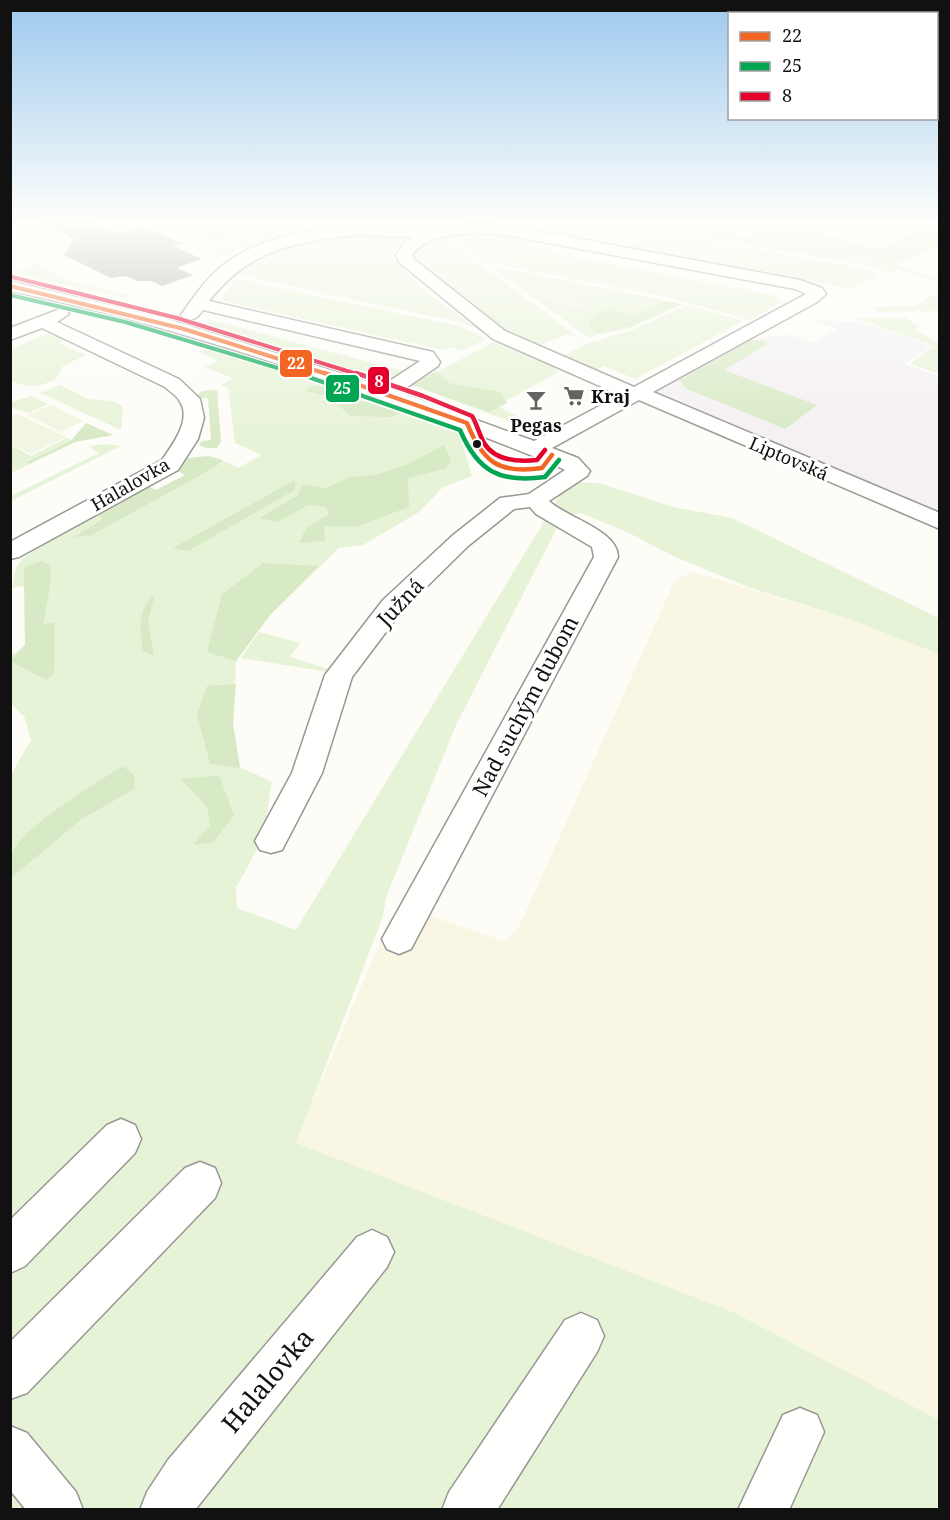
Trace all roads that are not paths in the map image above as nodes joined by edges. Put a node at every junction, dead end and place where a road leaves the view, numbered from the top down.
1 (49, 294) edge
2 (207, 294) edge
3 (447, 294) edge
4 (788, 294) edge
5 (88, 302) junction
6 (199, 304) junction
7 (50, 324) junction
8 (176, 325) junction
9 (10, 335) edge
10 (10, 345) edge
11 (386, 393) junction
12 (636, 394) junction
13 (544, 452) junction
14 (535, 500) junction
15 (939, 522) edge
16 (10, 552) edge
17 (271, 841) dead end
18 (399, 939) dead end
19 (121, 1139) dead end
20 (200, 1183) dead end
21 (10, 1251) edge
22 (372, 1252) dead end
23 (581, 1336) dead end
24 (10, 1376) edge
25 (800, 1432) dead end
26 (10, 1450) edge
27 (58, 1509) edge
28 (165, 1509) edge
29 (467, 1509) edge
30 (763, 1509) edge

1 - 5 street
2 - 6 street
3 - 12 street, Liptovská
4 - 12 street
5 - 7 street
5 - 8 street
6 - 8 street
6 - 11 street
7 - 9 street
7 - 10 street
7 - 16 street, Halalovka
8 - 11 street
11 - 13 street
12 - 13 street
12 - 15 street, Liptovská
13 - 14 street, Južná
14 - 17 street, Južná
14 - 18 street, Nad suchým dubom
19 - 21 street
20 - 24 street
22 - 28 street, Halalovka
23 - 29 street
25 - 30 street
26 - 27 street

